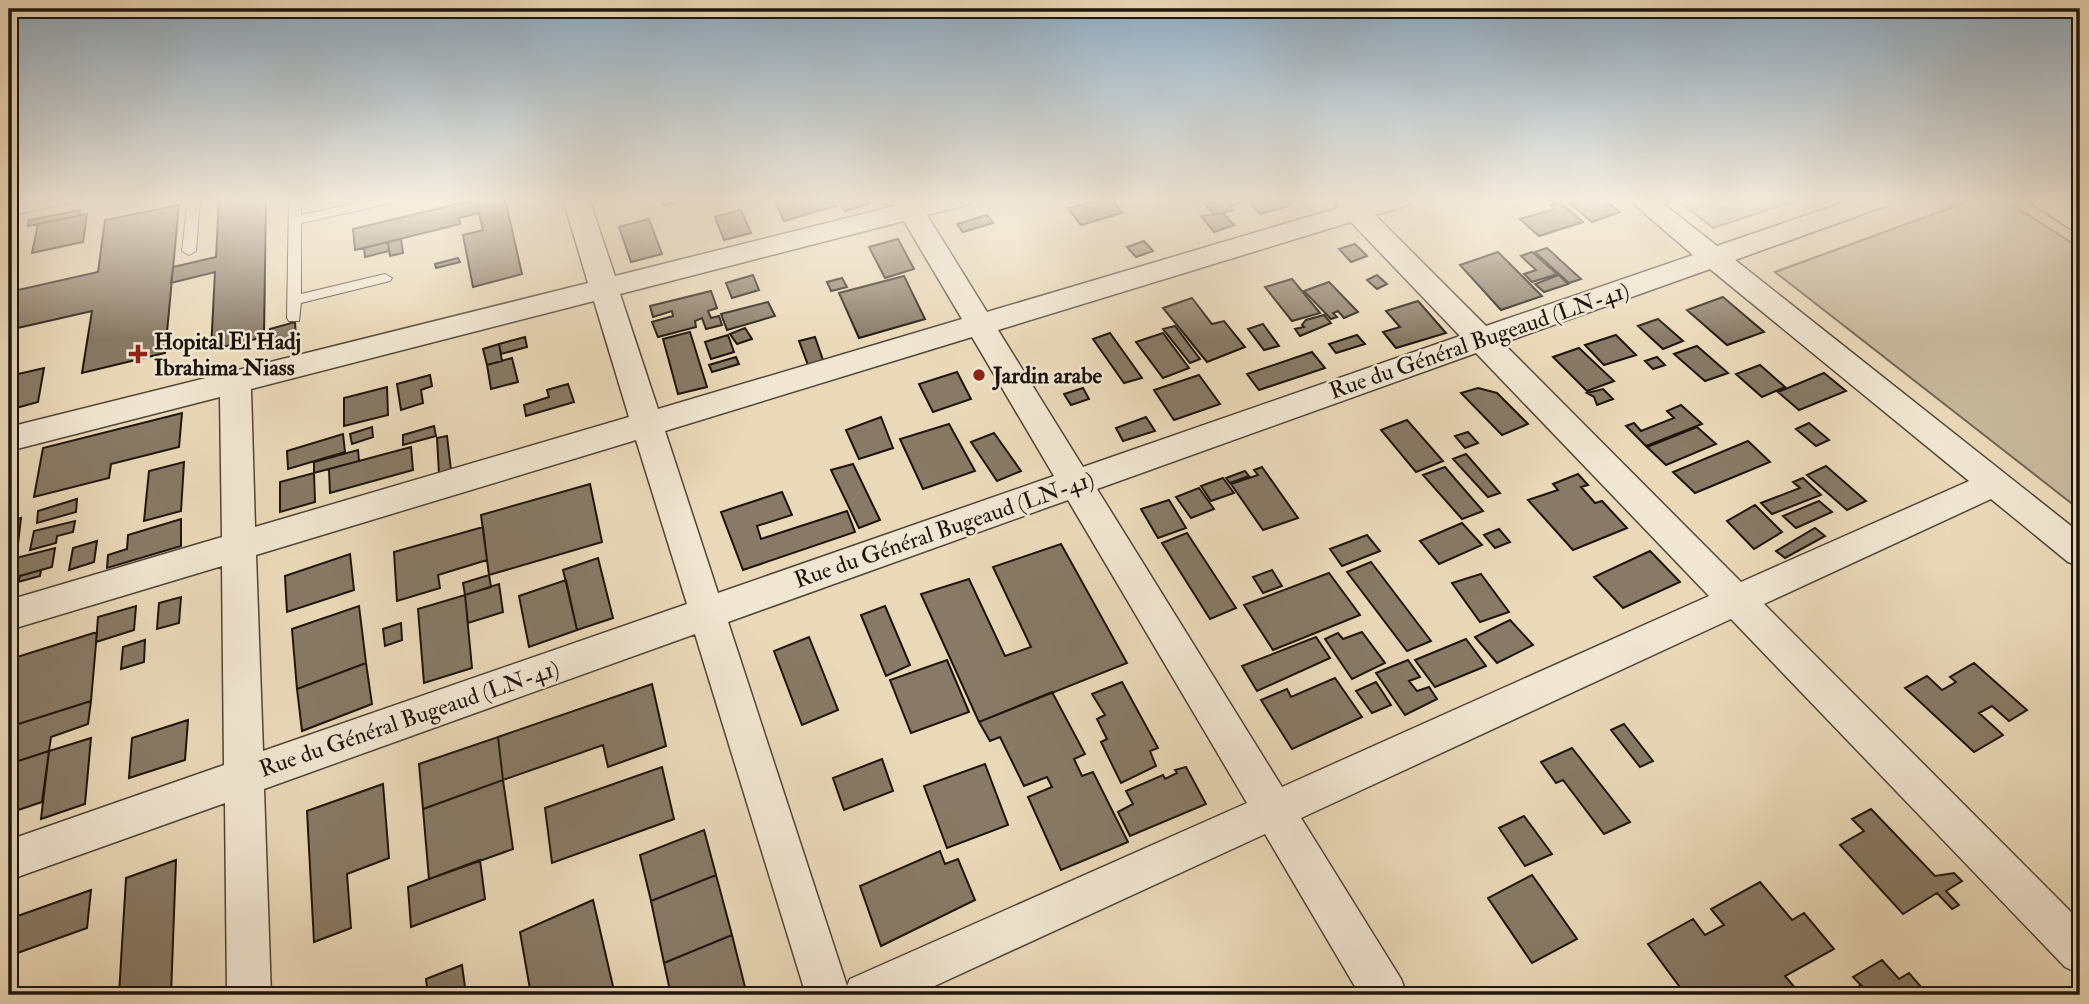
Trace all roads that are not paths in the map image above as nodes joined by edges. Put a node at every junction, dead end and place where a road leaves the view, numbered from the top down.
1 (190, 246) edge
2 (295, 246) edge
3 (591, 246) edge
4 (758, 246) edge
5 (933, 246) edge
6 (1223, 246) edge
7 (1390, 246) edge
8 (1700, 246) edge
9 (1746, 246) edge
10 (190, 251) dead end
11 (1714, 257) junction
12 (385, 278) dead end
13 (604, 288) junction
14 (294, 300) junction
15 (294, 318) dead end
16 (980, 324) junction
17 (1481, 340) junction
18 (235, 381) junction
19 (648, 424) junction
20 (9, 439) edge
21 (1076, 483) junction
22 (1995, 483) junction
23 (239, 546) junction
24 (2080, 552) edge
25 (1736, 600) junction
26 (707, 613) junction
27 (9, 615) edge
28 (244, 777) junction
29 (1273, 810) junction
30 (9, 860) edge
31 (2080, 952) edge
32 (249, 995) edge
33 (828, 995) edge
34 (866, 995) edge
35 (1385, 995) edge

1 - 10 lane
2 - 14 lane
3 - 13 street
4 - 13 street
5 - 16 street
6 - 16 street
7 - 17 street
8 - 11 street
9 - 11 street, Rue du Général Bugeaud (LN-41)
11 - 17 street, Rue du Général Bugeaud (LN-41)
11 - 22 street
12 - 14 lane
13 - 18 street
13 - 19 street
14 - 15 lane
16 - 19 street
16 - 21 street
17 - 21 street, Rue du Général Bugeaud (LN-41)
17 - 25 street
18 - 20 street
18 - 23 street
19 - 23 street
19 - 26 street
21 - 26 street, Rue du Général Bugeaud (LN-41)
21 - 29 street
22 - 24 street
22 - 25 street
23 - 27 street
23 - 28 street
25 - 29 street
25 - 31 street
26 - 28 street, Rue du Général Bugeaud (LN-41)
26 - 33 street
28 - 30 street, Rue du Général Bugeaud (LN-41)
28 - 32 street
29 - 34 street
29 - 35 street

